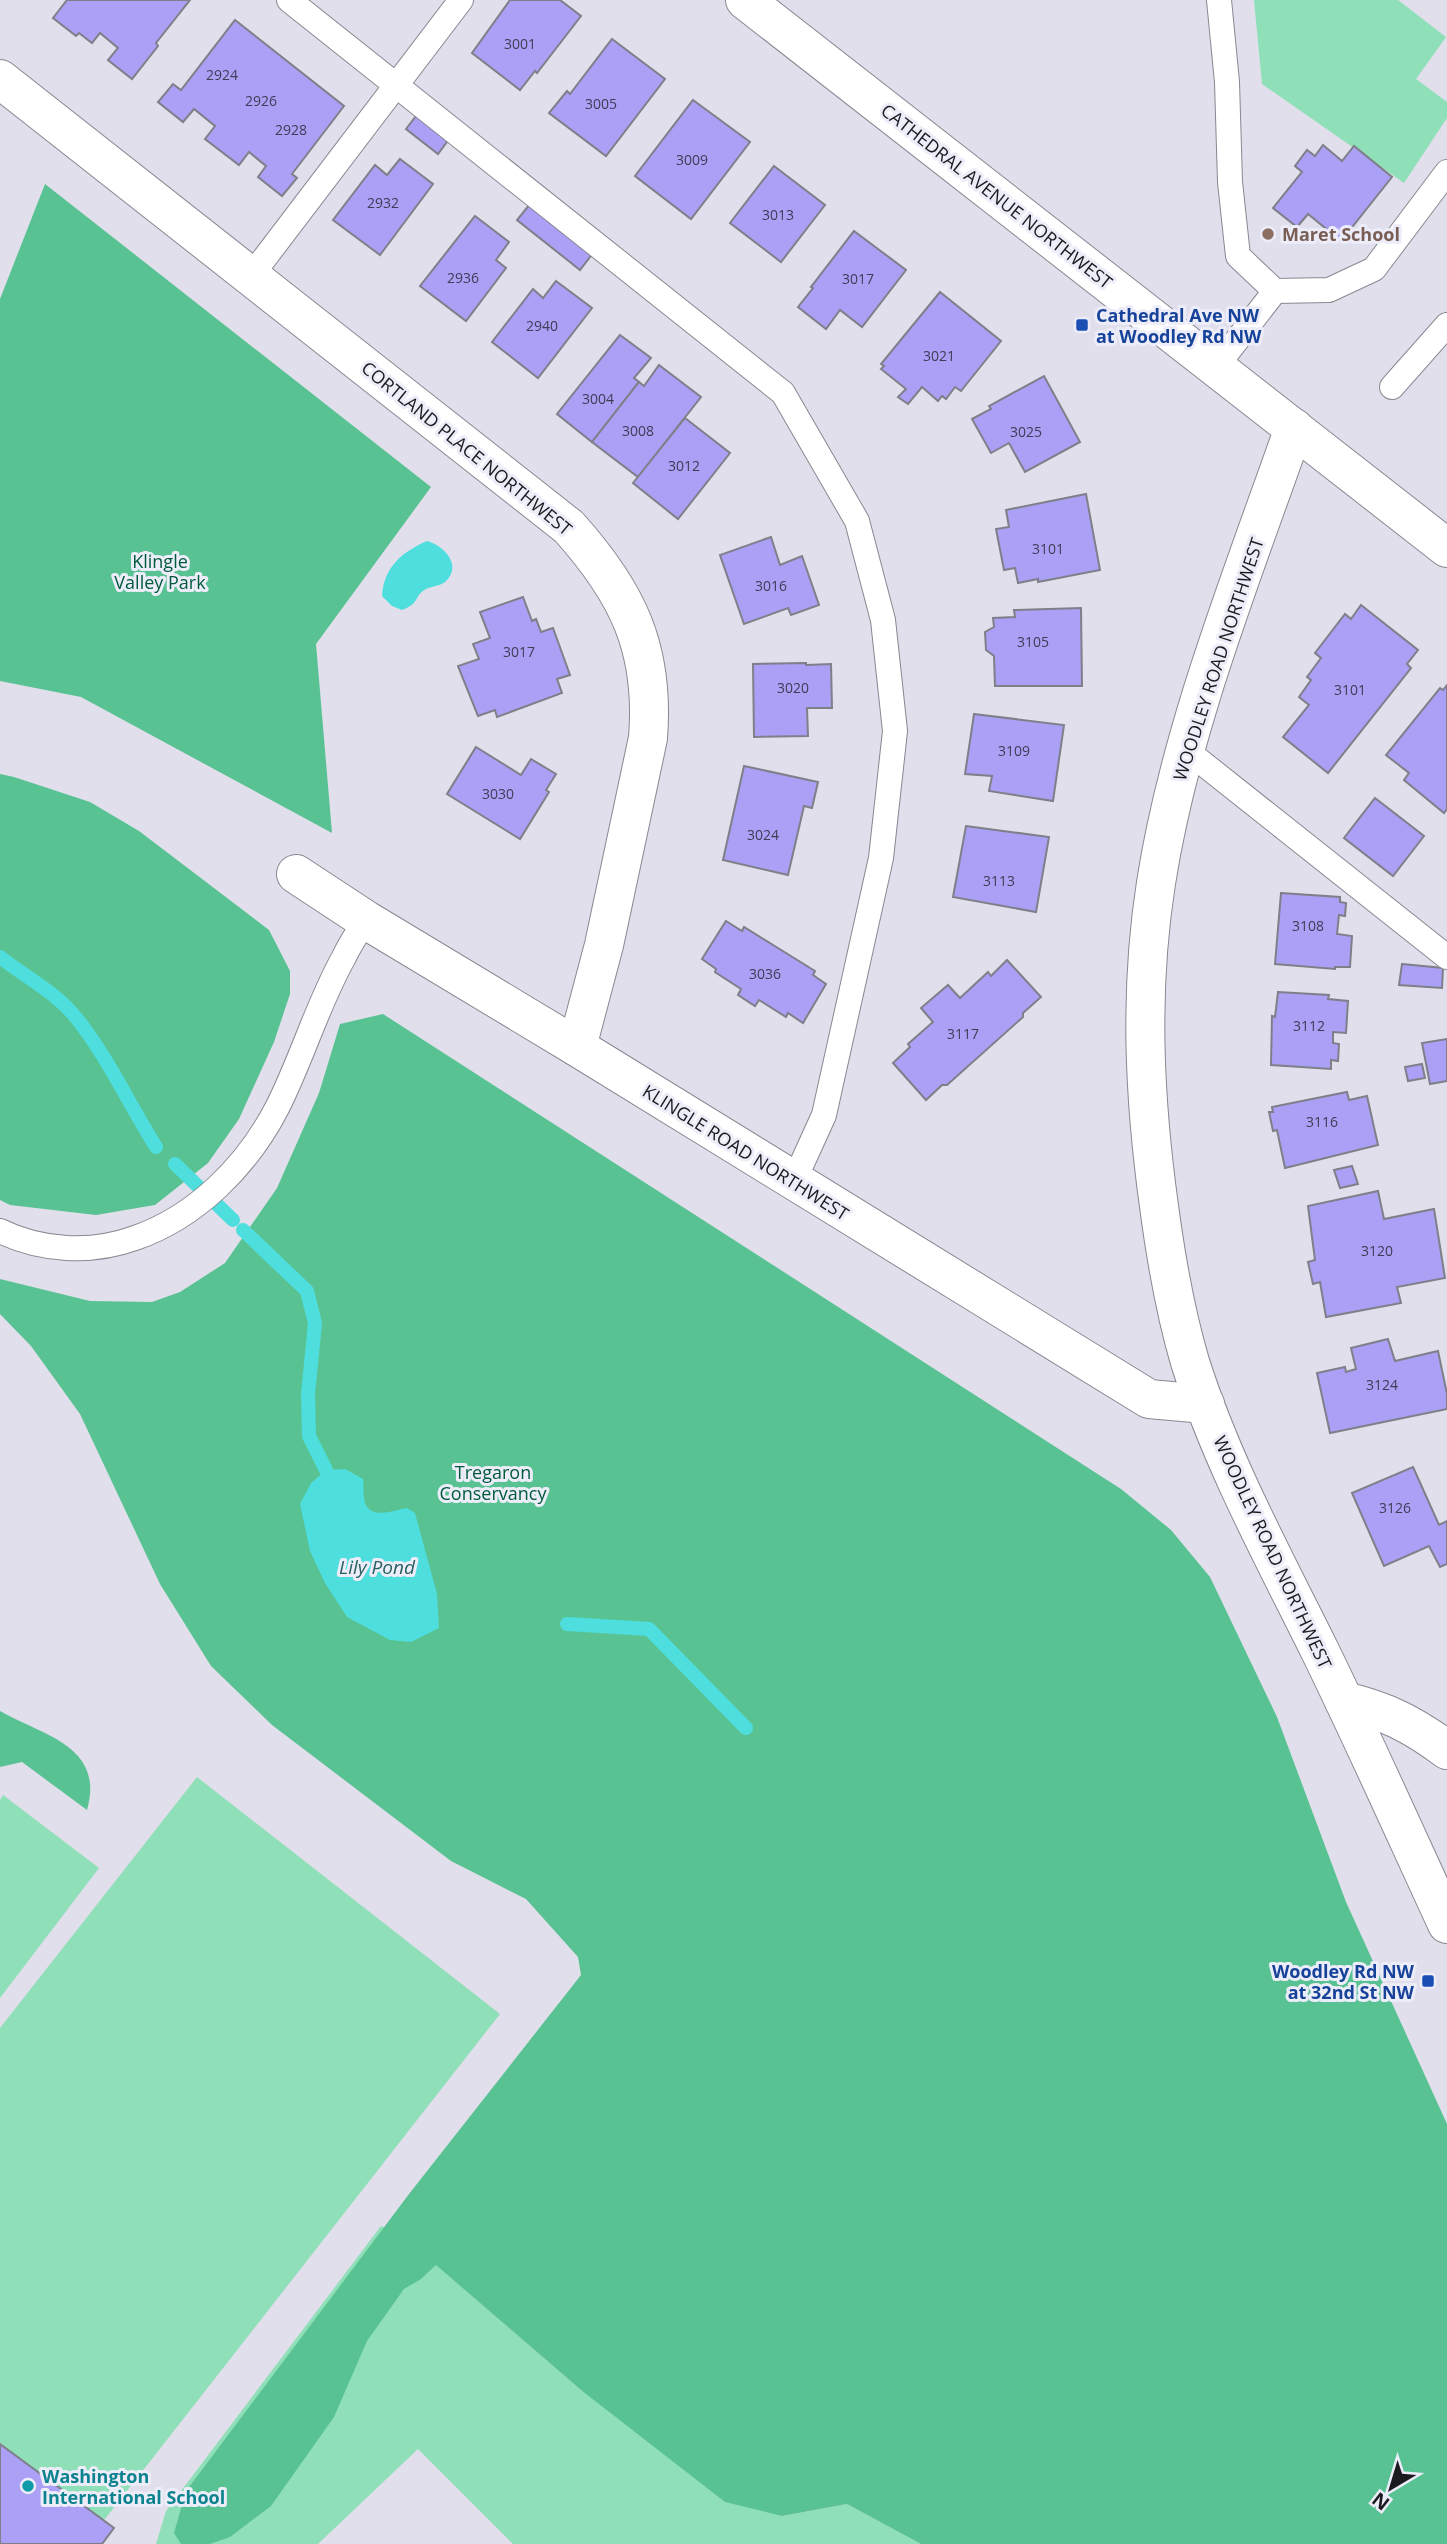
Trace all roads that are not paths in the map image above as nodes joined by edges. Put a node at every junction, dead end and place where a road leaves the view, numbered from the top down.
1 (289, 0) edge
2 (461, 0) edge
3 (745, 0) edge
4 (1219, 0) edge
5 (0, 79) edge
6 (396, 85) junction
7 (1447, 172) edge
8 (251, 276) junction
9 (1275, 291) junction
10 (1447, 325) edge
11 (1216, 367) junction
12 (1392, 387) dead end
13 (1294, 428) junction
14 (1447, 548) edge
15 (1186, 750) junction
16 (296, 874) dead end
17 (366, 920) junction
18 (1447, 957) edge
19 (577, 1047) junction
20 (794, 1181) junction
21 (11, 1236) edge
22 (1205, 1404) junction
23 (1344, 1701) junction
24 (1447, 1750) edge
25 (1447, 1924) edge

1 - 6 lane
2 - 6 lane
3 - 11 street, CATHEDRAL AVENUE NORTHWEST
4 - 9 lane
5 - 8 street, CORTLAND PLACE NORTHWEST
6 - 8 lane
6 - 20 lane
7 - 9 lane
8 - 19 street, CORTLAND PLACE NORTHWEST
9 - 11 lane
10 - 12 lane
11 - 13 street, CATHEDRAL AVENUE NORTHWEST
13 - 14 street, CATHEDRAL AVENUE NORTHWEST
13 - 15 street, WOODLEY ROAD NORTHWEST
15 - 18 lane
15 - 22 street, WOODLEY ROAD NORTHWEST
16 - 17 street, KLINGLE ROAD NORTHWEST
17 - 19 street, KLINGLE ROAD NORTHWEST
17 - 21 lane
19 - 20 street, KLINGLE ROAD NORTHWEST
20 - 22 street, KLINGLE ROAD NORTHWEST
22 - 23 street, WOODLEY ROAD NORTHWEST
23 - 24 street
23 - 25 street, WOODLEY ROAD NORTHWEST

